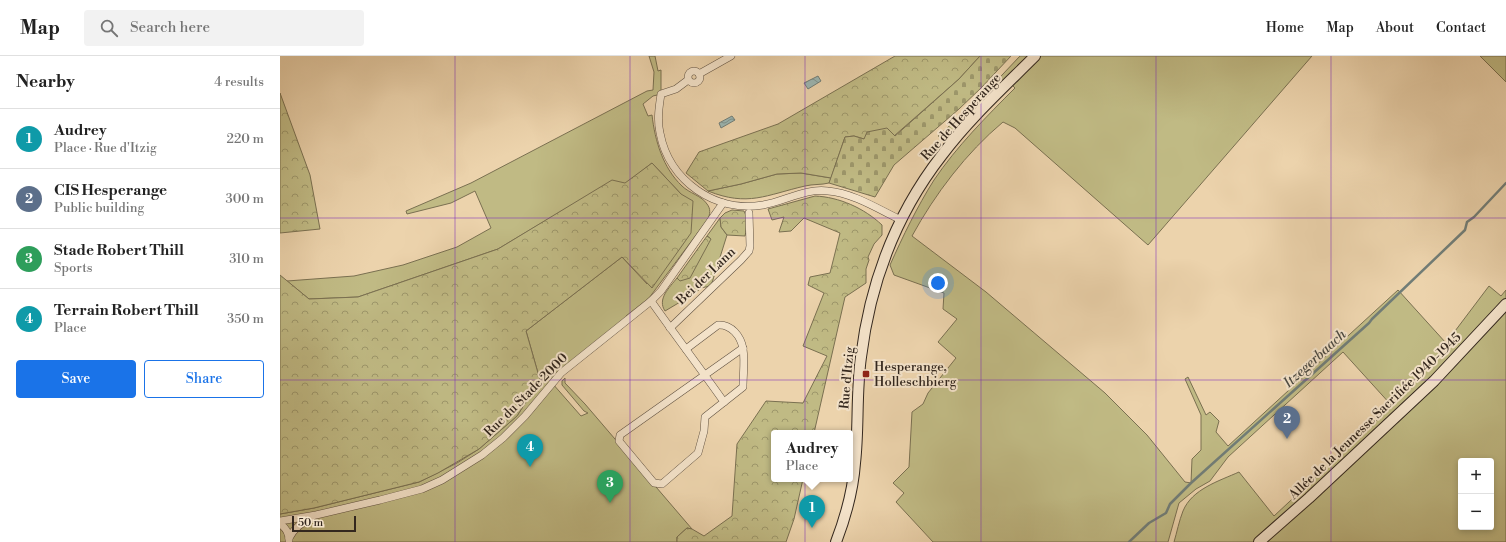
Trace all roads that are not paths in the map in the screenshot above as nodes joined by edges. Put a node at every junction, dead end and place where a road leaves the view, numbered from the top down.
1 (731, 56) edge
2 (1035, 56) edge
3 (723, 203) junction
4 (749, 213) dead end
5 (901, 220) junction
6 (651, 301) junction
7 (1506, 304) edge
8 (670, 328) junction
9 (743, 348) junction
10 (686, 349) junction
11 (705, 375) junction
12 (724, 402) junction
13 (316, 515) junction
14 (280, 521) edge
15 (280, 524) edge
16 (289, 540) edge
17 (836, 542) edge
18 (1259, 542) edge

1 - 3 street
2 - 5 main road, Rue de Hesperange
3 - 5 street
3 - 6 street, Rue du Stade 2000
4 - 8 street, Bei der Lann
5 - 17 main road, Rue d'Itzig
6 - 8 street
6 - 13 street, Rue du Stade 2000
7 - 18 main road, Allée de la Jeunesse Sacrifiée 1940-1945
8 - 10 street
9 - 10 street
9 - 11 street
9 - 12 street
10 - 11 street
11 - 12 street
11 - 12 street
13 - 14 street, Rue du Stade 2000
13 - 16 street, Rue du Stade 2000
15 - 16 street, Rue du Stade 2000

